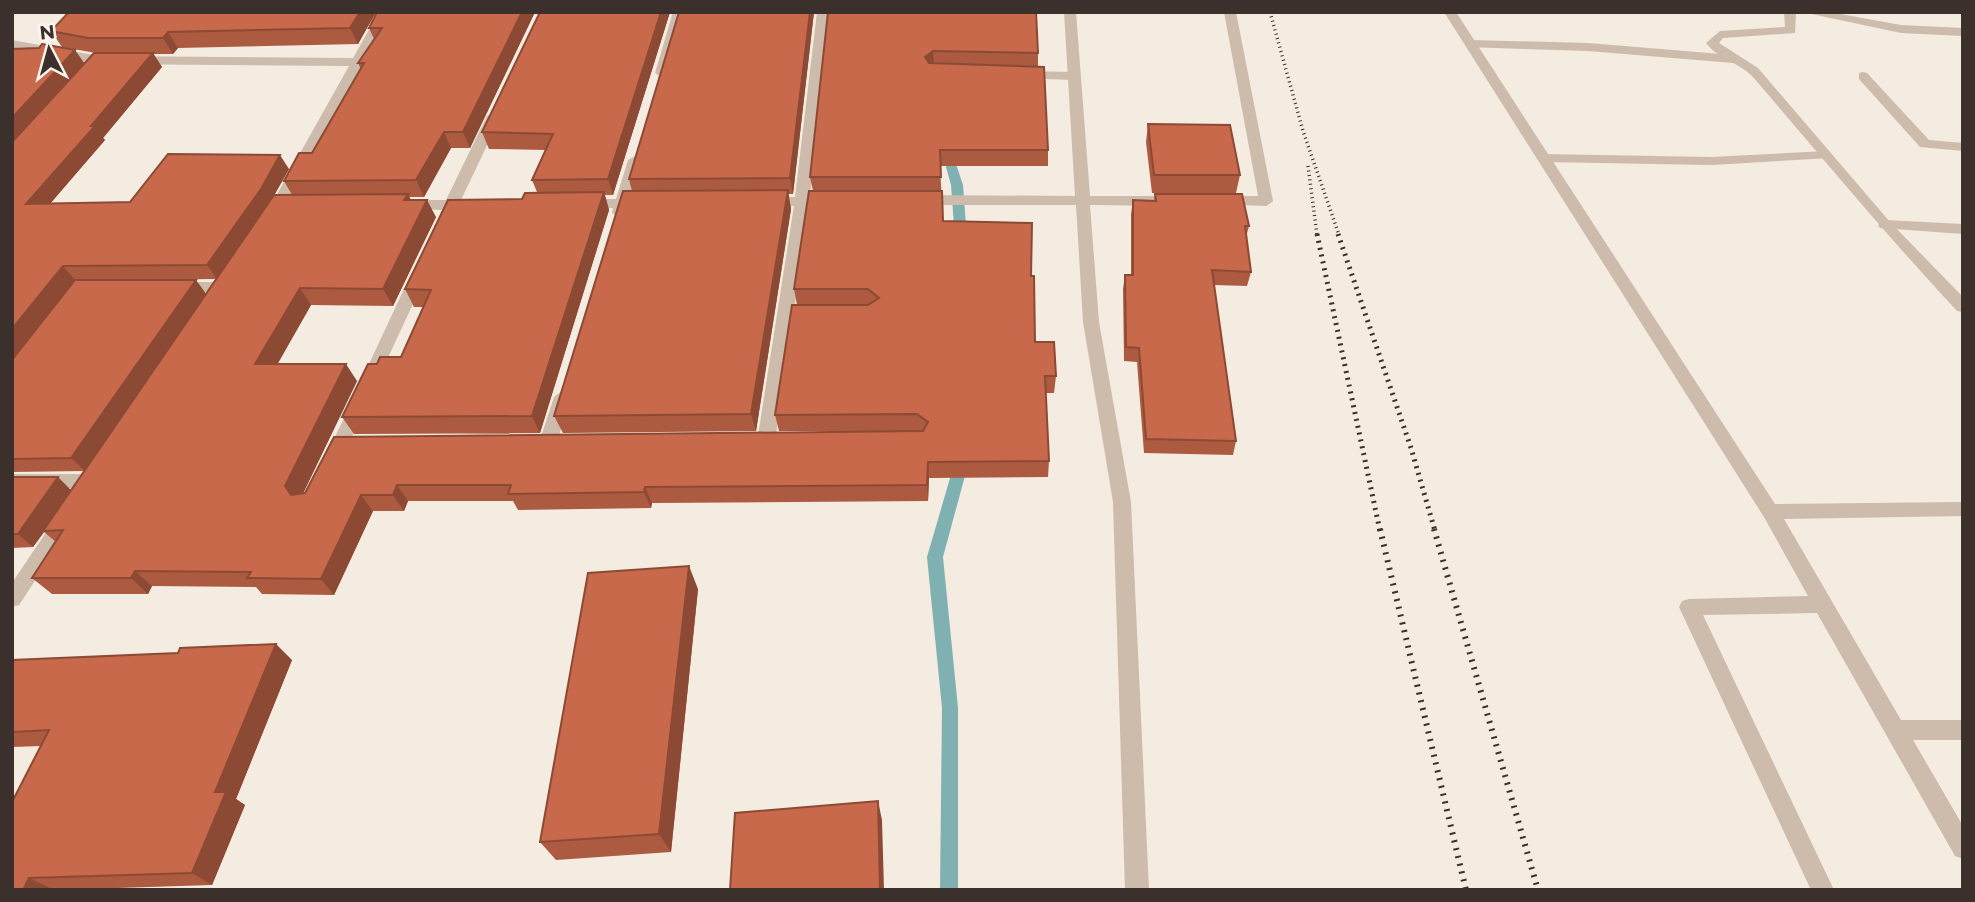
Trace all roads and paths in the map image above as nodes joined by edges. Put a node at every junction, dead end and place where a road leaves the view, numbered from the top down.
1 (385, 12) edge
2 (679, 12) edge
3 (823, 12) edge
4 (1070, 12) edge
5 (1230, 12) edge
6 (1450, 12) edge
7 (1790, 12) edge
8 (1808, 12) edge
9 (1963, 32) edge
10 (12, 44) edge
11 (1470, 44) junction
12 (1733, 59) junction
13 (358, 62) junction
14 (1010, 75) edge
15 (1074, 76) junction
16 (1863, 76) dead end
17 (656, 89) edge
18 (503, 97) edge
19 (641, 140) edge
20 (1963, 147) edge
21 (1826, 155) junction
22 (1543, 158) junction
23 (899, 200) edge
24 (843, 201) edge
25 (1082, 201) junction
26 (760, 202) edge
27 (802, 202) junction
28 (622, 203) junction
29 (663, 203) edge
30 (569, 204) edge
31 (398, 205) edge
32 (451, 205) junction
33 (477, 205) edge
34 (1885, 225) junction
35 (265, 226) edge
36 (1963, 229) edge
37 (439, 230) edge
38 (614, 230) edge
39 (428, 256) edge
40 (159, 287) edge
41 (222, 288) edge
42 (1963, 307) edge
43 (568, 376) edge
44 (766, 442) edge
45 (548, 443) edge
46 (328, 468) edge
47 (12, 481) edge
48 (1963, 509) edge
49 (1770, 512) junction
50 (12, 599) edge
51 (1824, 604) junction
52 (1898, 730) junction
53 (1963, 730) edge
54 (1963, 848) edge
55 (1138, 890) edge
56 (1823, 890) edge

1 - 13 street
2 - 17 street
3 - 27 street
4 - 15 street
5 - 25 street
6 - 11 street
7 - 12 street
8 - 9 street
10 - 13 street
11 - 12 street
11 - 22 street
12 - 21 street
13 - 35 street
14 - 15 street
15 - 25 street
16 - 20 street
18 - 32 street
19 - 28 street
21 - 22 street
21 - 34 street
22 - 49 street
23 - 25 street
24 - 27 street
25 - 55 street
26 - 27 street
27 - 44 street
28 - 29 street
28 - 30 street
28 - 38 street
31 - 32 street
32 - 33 street
32 - 37 street
34 - 36 street
34 - 42 street
39 - 46 street
40 - 41 street
43 - 45 street
47 - 50 street
48 - 49 street
49 - 51 street
51 - 52 street
51 - 56 street
52 - 53 street
52 - 54 street

